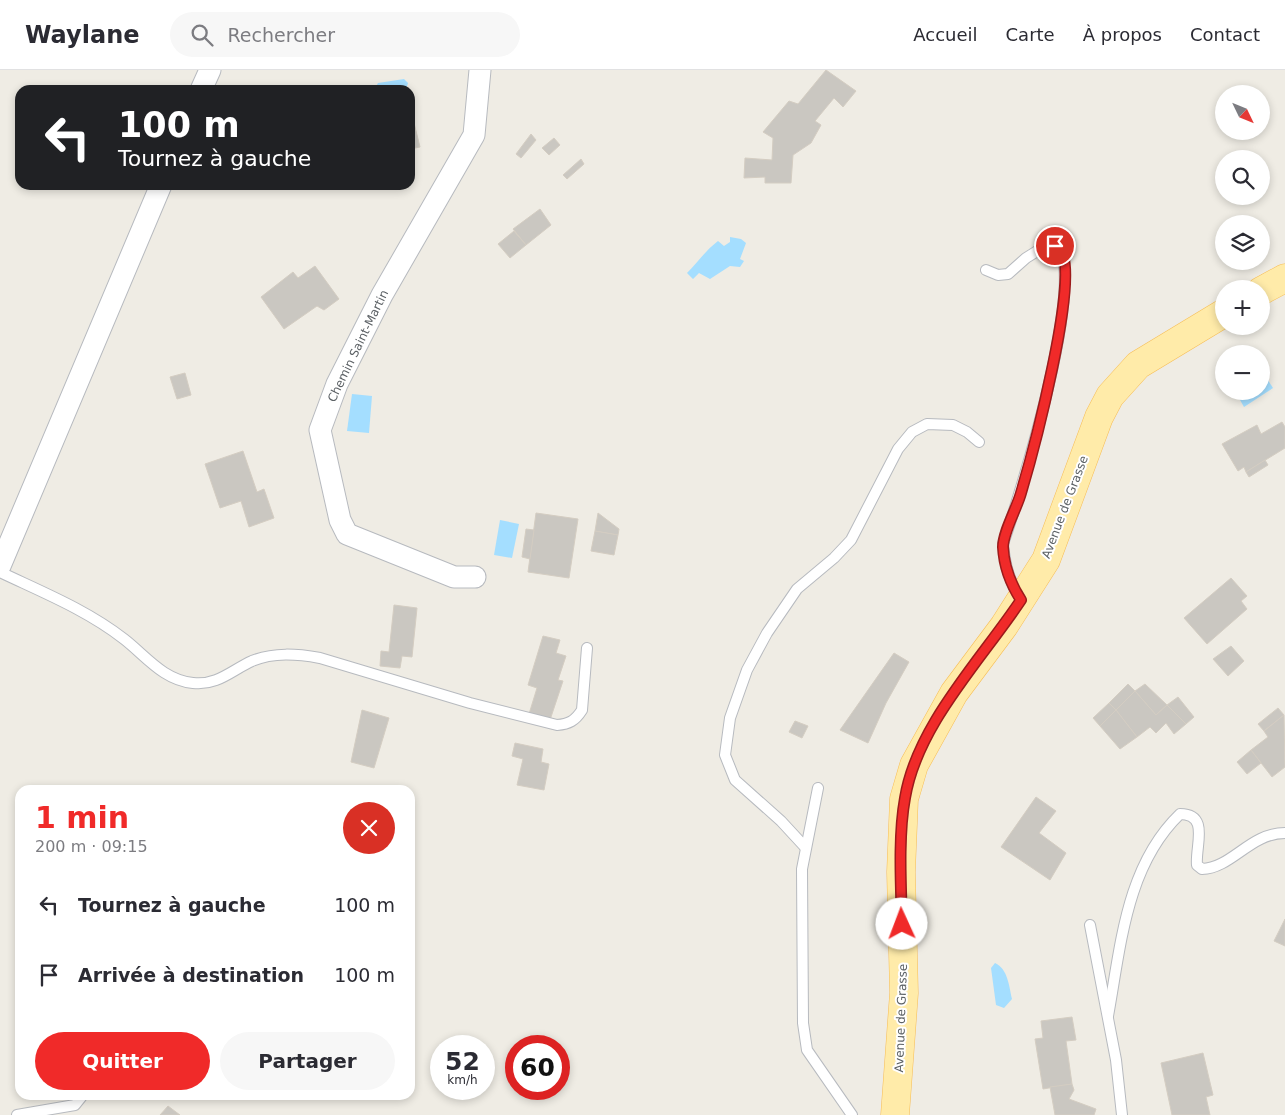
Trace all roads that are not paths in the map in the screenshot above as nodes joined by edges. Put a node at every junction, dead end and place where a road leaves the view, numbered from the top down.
1 (210, 70) edge
2 (480, 70) edge
3 (203, 85) edge
4 (159, 190) edge
5 (986, 270) dead end
6 (1285, 278) edge
7 (1270, 287) edge
8 (1215, 318) edge
9 (979, 442) dead end
10 (0, 566) edge
11 (0, 572) edge
12 (475, 577) dead end
13 (1021, 600) junction
14 (587, 648) dead end
15 (818, 788) dead end
16 (1285, 833) edge
17 (805, 847) junction
18 (1090, 925) dead end
19 (1108, 1016) junction
20 (79, 1100) edge
21 (17, 1115) edge
22 (852, 1115) edge
23 (895, 1115) edge
24 (1122, 1115) edge

1 - 3 street
2 - 12 street, Chemin Saint-Martin
4 - 10 street
5 - 13 lane
6 - 7 main road
8 - 13 main road, Avenue de Grasse
9 - 17 lane
11 - 14 lane
13 - 23 main road, Avenue de Grasse
15 - 17 lane
16 - 19 lane
17 - 22 lane
18 - 19 lane
19 - 24 lane
20 - 21 lane

